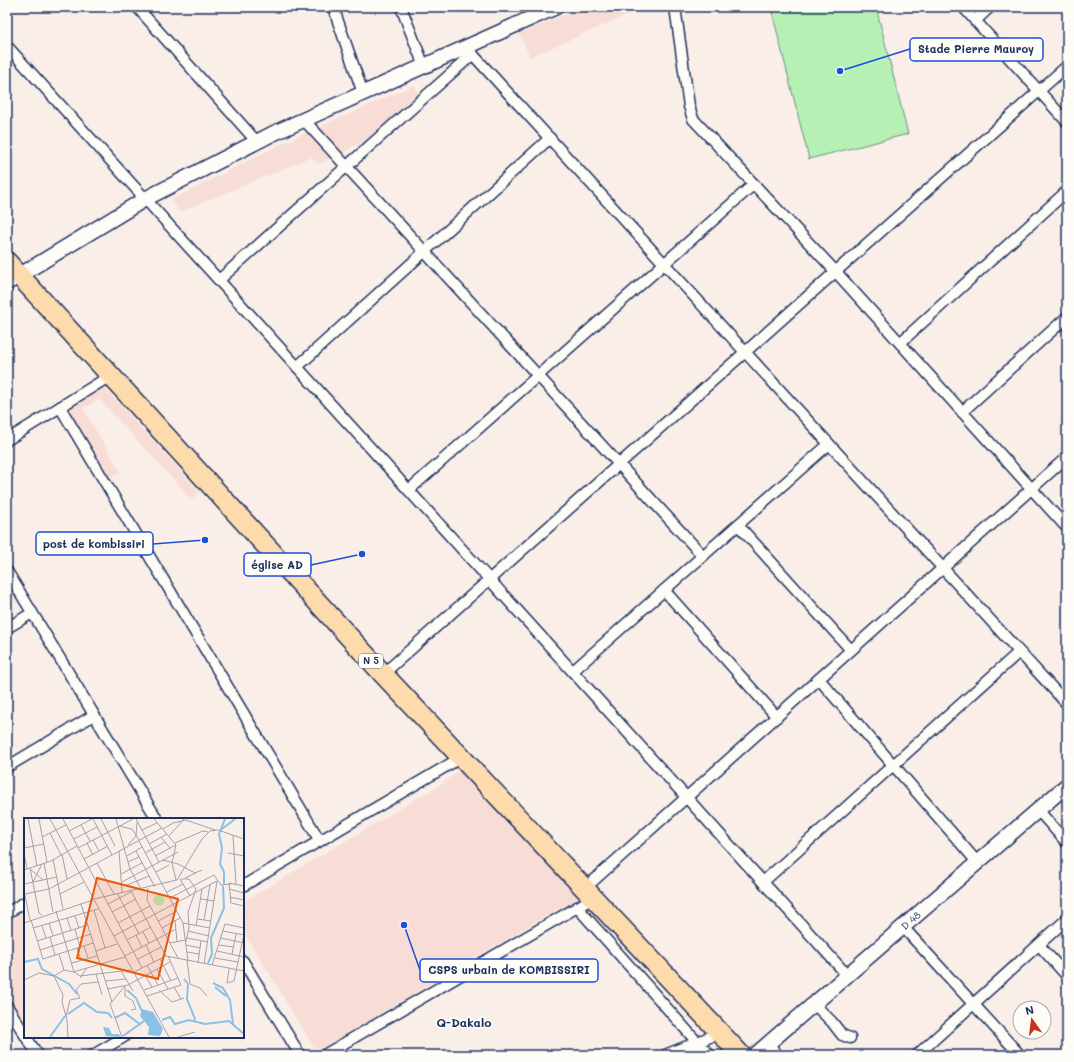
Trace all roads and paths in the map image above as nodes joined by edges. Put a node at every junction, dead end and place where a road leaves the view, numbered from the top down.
1 (137, 7) edge
2 (333, 7) edge
3 (401, 7) edge
4 (556, 7) edge
5 (675, 7) edge
6 (963, 7) edge
7 (990, 7) edge
8 (975, 21) junction
9 (7, 46) edge
10 (470, 51) junction
11 (424, 66) junction
12 (1067, 66) edge
13 (1039, 92) junction
14 (363, 94) junction
15 (304, 120) junction
16 (1067, 122) edge
17 (550, 138) junction
18 (257, 142) junction
19 (347, 166) junction
20 (754, 184) junction
21 (1067, 192) edge
22 (145, 199) junction
23 (424, 252) junction
24 (664, 264) junction
25 (836, 272) junction
26 (11, 274) edge
27 (219, 280) junction
28 (1067, 316) edge
29 (900, 343) junction
30 (745, 352) junction
31 (297, 367) junction
32 (110, 376) junction
33 (538, 376) junction
34 (60, 407) junction
35 (962, 412) junction
36 (7, 440) edge
37 (829, 444) junction
38 (1067, 457) edge
39 (619, 464) junction
40 (1032, 489) junction
41 (409, 490) junction
42 (738, 524) junction
43 (1067, 528) edge
44 (702, 556) junction
45 (943, 568) junction
46 (7, 571) edge
47 (489, 579) junction
48 (664, 590) junction
49 (32, 613) junction
50 (7, 628) edge
51 (851, 650) junction
52 (1019, 652) junction
53 (573, 671) junction
54 (383, 674) junction
55 (819, 679) junction
56 (1067, 704) edge
57 (94, 715) junction
58 (777, 717) junction
59 (462, 757) junction
60 (894, 765) junction
61 (7, 767) edge
62 (1067, 785) edge
63 (687, 798) junction
64 (1038, 810) junction
65 (156, 818) edge
66 (320, 841) junction
67 (1067, 843) edge
68 (978, 862) junction
69 (763, 882) junction
70 (244, 885) edge
71 (585, 898) junction
72 (24, 902) edge
73 (8, 910) edge
74 (1067, 919) edge
75 (903, 927) junction
76 (1039, 945) junction
77 (244, 964) edge
78 (847, 975) junction
79 (1067, 976) edge
80 (814, 1004) junction
81 (974, 1004) junction
82 (7, 1006) edge
83 (24, 1033) edge
84 (720, 1033) junction
85 (27, 1038) edge
86 (122, 1038) edge
87 (850, 1038) dead end
88 (697, 1042) junction
89 (768, 1044) junction
90 (38, 1055) edge
91 (94, 1055) edge
92 (300, 1055) edge
93 (324, 1055) edge
94 (665, 1055) edge
95 (710, 1055) edge
96 (741, 1055) edge
97 (755, 1055) edge
98 (778, 1055) edge
99 (917, 1055) edge
100 (1020, 1055) edge

1 - 18 street
2 - 14 street
3 - 11 street
4 - 10 street
5 - 20 street
6 - 8 street
7 - 8 street
8 - 13 street
9 - 22 street
10 - 11 street
10 - 17 street
10 - 19 street
11 - 14 street
12 - 13 street
13 - 16 street
13 - 25 street
14 - 15 street
15 - 18 street
15 - 19 street
17 - 23 street
17 - 24 street
18 - 22 street
19 - 23 street
19 - 27 street
20 - 24 street
20 - 25 street
21 - 29 street
22 - 26 street
22 - 27 street
23 - 31 street
23 - 33 street
24 - 30 street
24 - 33 street
25 - 29 street
25 - 30 street
26 - 32 highway, N 5
27 - 31 street
28 - 35 street
29 - 35 street
30 - 37 street
30 - 39 street
31 - 41 street
32 - 34 street
32 - 54 highway, N 5
33 - 39 street
33 - 41 street
34 - 36 street
34 - 66 street
35 - 40 street
37 - 42 street
37 - 45 street
38 - 40 street
39 - 44 street
39 - 47 street
40 - 43 street
40 - 45 street
41 - 47 street
42 - 44 street
42 - 51 street
44 - 48 street
45 - 51 street
45 - 52 street
46 - 49 street
47 - 53 street
47 - 54 street
48 - 53 street
48 - 58 street
49 - 50 street
49 - 57 street
51 - 55 street
52 - 56 street
52 - 60 street
53 - 63 street
54 - 59 highway, N 5
55 - 58 street
55 - 60 street
57 - 61 street
57 - 65 street
58 - 63 street
59 - 66 street
59 - 71 highway, N 5
60 - 68 street
60 - 69 street
62 - 64 street, D 48
63 - 69 street
63 - 71 street
64 - 67 street
64 - 68 street, D 48
66 - 70 street
68 - 75 street, D 48
69 - 78 street
71 - 84 highway, N 5
71 - 88 street
71 - 93 street
72 - 73 street
74 - 76 street
75 - 78 street, D 48
75 - 81 street
76 - 79 street
76 - 81 street
77 - 92 street
78 - 80 street, D 48
80 - 87 street
80 - 89 street, D 48
81 - 99 street
81 - 100 street
82 - 83 street
84 - 88 street
84 - 96 highway, N 5
85 - 90 street
86 - 91 street
88 - 94 street
88 - 95 street
89 - 97 street, D 48
89 - 98 street

